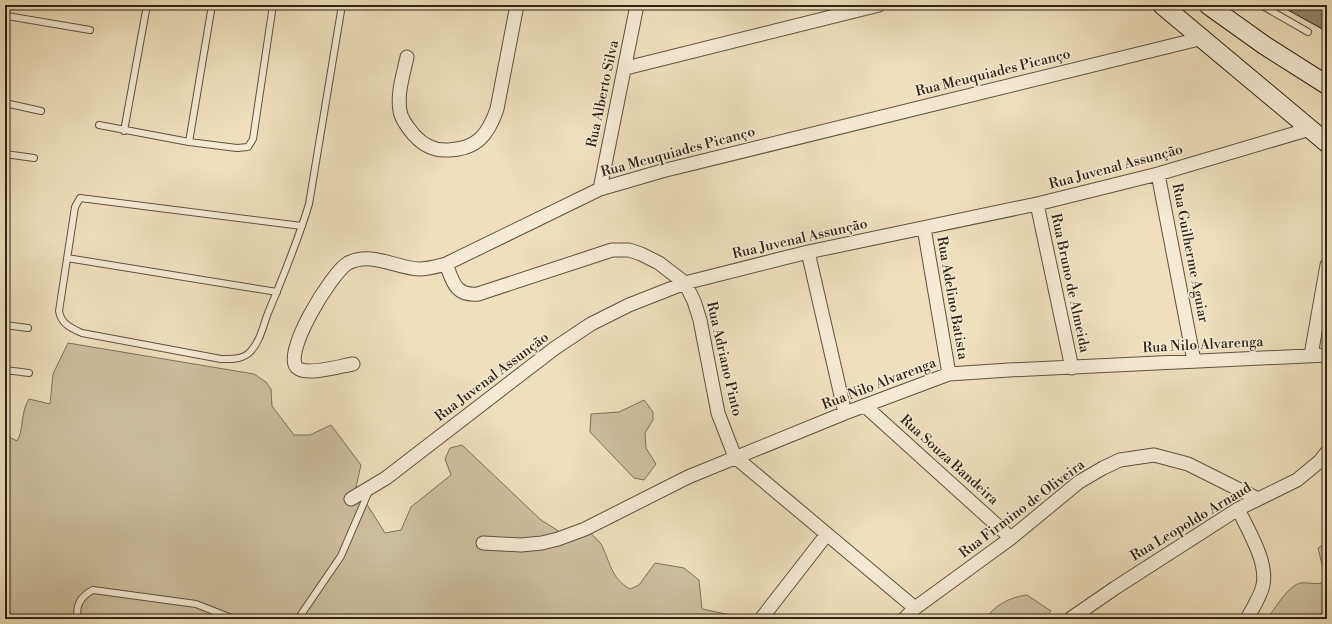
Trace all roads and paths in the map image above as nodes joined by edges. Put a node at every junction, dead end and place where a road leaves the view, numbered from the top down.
1 (147, 5) edge
2 (212, 5) edge
3 (273, 5) edge
4 (342, 5) edge
5 (517, 5) edge
6 (637, 5) edge
7 (880, 5) edge
8 (1162, 5) edge
9 (1208, 5) edge
10 (1261, 5) edge
11 (7, 16) dead end
12 (90, 30) dead end
13 (1308, 32) dead end
14 (1203, 38) junction
15 (407, 58) dead end
16 (626, 68) junction
17 (1327, 85) edge
18 (5, 103) edge
19 (41, 111) dead end
20 (99, 125) dead end
21 (1310, 130) junction
22 (124, 131) junction
23 (189, 142) junction
24 (1327, 143) edge
25 (5, 154) edge
26 (34, 158) dead end
27 (1158, 174) junction
28 (600, 189) junction
29 (1037, 204) junction
30 (302, 226) junction
31 (924, 228) junction
32 (808, 252) junction
33 (67, 258) junction
34 (446, 264) junction
35 (1327, 265) edge
36 (685, 283) junction
37 (277, 292) junction
38 (5, 325) edge
39 (28, 328) dead end
40 (1311, 354) junction
41 (1327, 355) edge
42 (1194, 361) junction
43 (353, 364) dead end
44 (1072, 368) junction
45 (5, 370) edge
46 (29, 373) dead end
47 (949, 374) junction
48 (865, 406) junction
49 (845, 413) junction
50 (1327, 452) edge
51 (735, 457) junction
52 (369, 489) junction
53 (352, 499) dead end
54 (1258, 499) junction
55 (1238, 509) junction
56 (827, 534) junction
57 (1011, 538) junction
58 (483, 543) dead end
59 (915, 608) junction
60 (78, 619) edge
61 (234, 619) edge
62 (298, 619) edge
63 (761, 619) edge
64 (904, 619) edge
65 (1070, 619) edge
66 (1247, 619) edge

1 - 22 lane
2 - 23 lane
3 - 23 lane
4 - 30 lane
5 - 15 street
6 - 16 street, Rua Alberto Silva
7 - 16 street
8 - 14 main road
9 - 17 main road
10 - 13 lane
11 - 12 lane
14 - 21 main road
14 - 28 street, Rua Meuquiades Picanço
16 - 28 street, Rua Alberto Silva
18 - 19 lane
20 - 22 lane
21 - 24 main road
21 - 27 street, Rua Juvenal Assunção
22 - 23 lane
25 - 26 lane
27 - 29 street, Rua Juvenal Assunção
27 - 42 street, Rua Guilherme Aguiar
28 - 34 street, Rua Meuquiades Picanço
29 - 31 street, Rua Juvenal Assunção
29 - 44 street, Rua Bruno de Almeida
30 - 33 lane
30 - 37 lane
31 - 32 street, Rua Juvenal Assunção
31 - 47 street, Rua Adelino Batista
32 - 36 street, Rua Juvenal Assunção
32 - 49 street
33 - 37 lane
33 - 37 lane
34 - 36 street, Rua Adriano Pinto
34 - 43 street, Rua Meuquiades Picanço
35 - 40 street
36 - 51 street, Rua Adriano Pinto
36 - 52 street, Rua Juvenal Assunção
38 - 39 lane
40 - 41 street, Rua Nilo Alvarenga
40 - 42 street, Rua Nilo Alvarenga
42 - 44 street, Rua Nilo Alvarenga
44 - 47 street, Rua Nilo Alvarenga
45 - 46 lane
47 - 48 street, Rua Nilo Alvarenga
48 - 49 street, Rua Nilo Alvarenga
48 - 57 street, Rua Souza Bandeira
49 - 51 street, Rua Nilo Alvarenga
50 - 54 street, Rua Leopoldo Arnaud
51 - 56 street, Rua Adriano Pinto
51 - 58 street, Rua Nilo Alvarenga
52 - 53 street, Rua Juvenal Assunção
52 - 62 lane
54 - 55 street, Rua Leopoldo Arnaud
54 - 57 street, Rua Firmino de Oliveira
55 - 65 street, Rua Leopoldo Arnaud
55 - 66 street
56 - 59 street, Rua Adriano Pinto
56 - 63 street
57 - 59 street, Rua Firmino de Oliveira
59 - 64 street, Rua Firmino de Oliveira
60 - 61 lane

